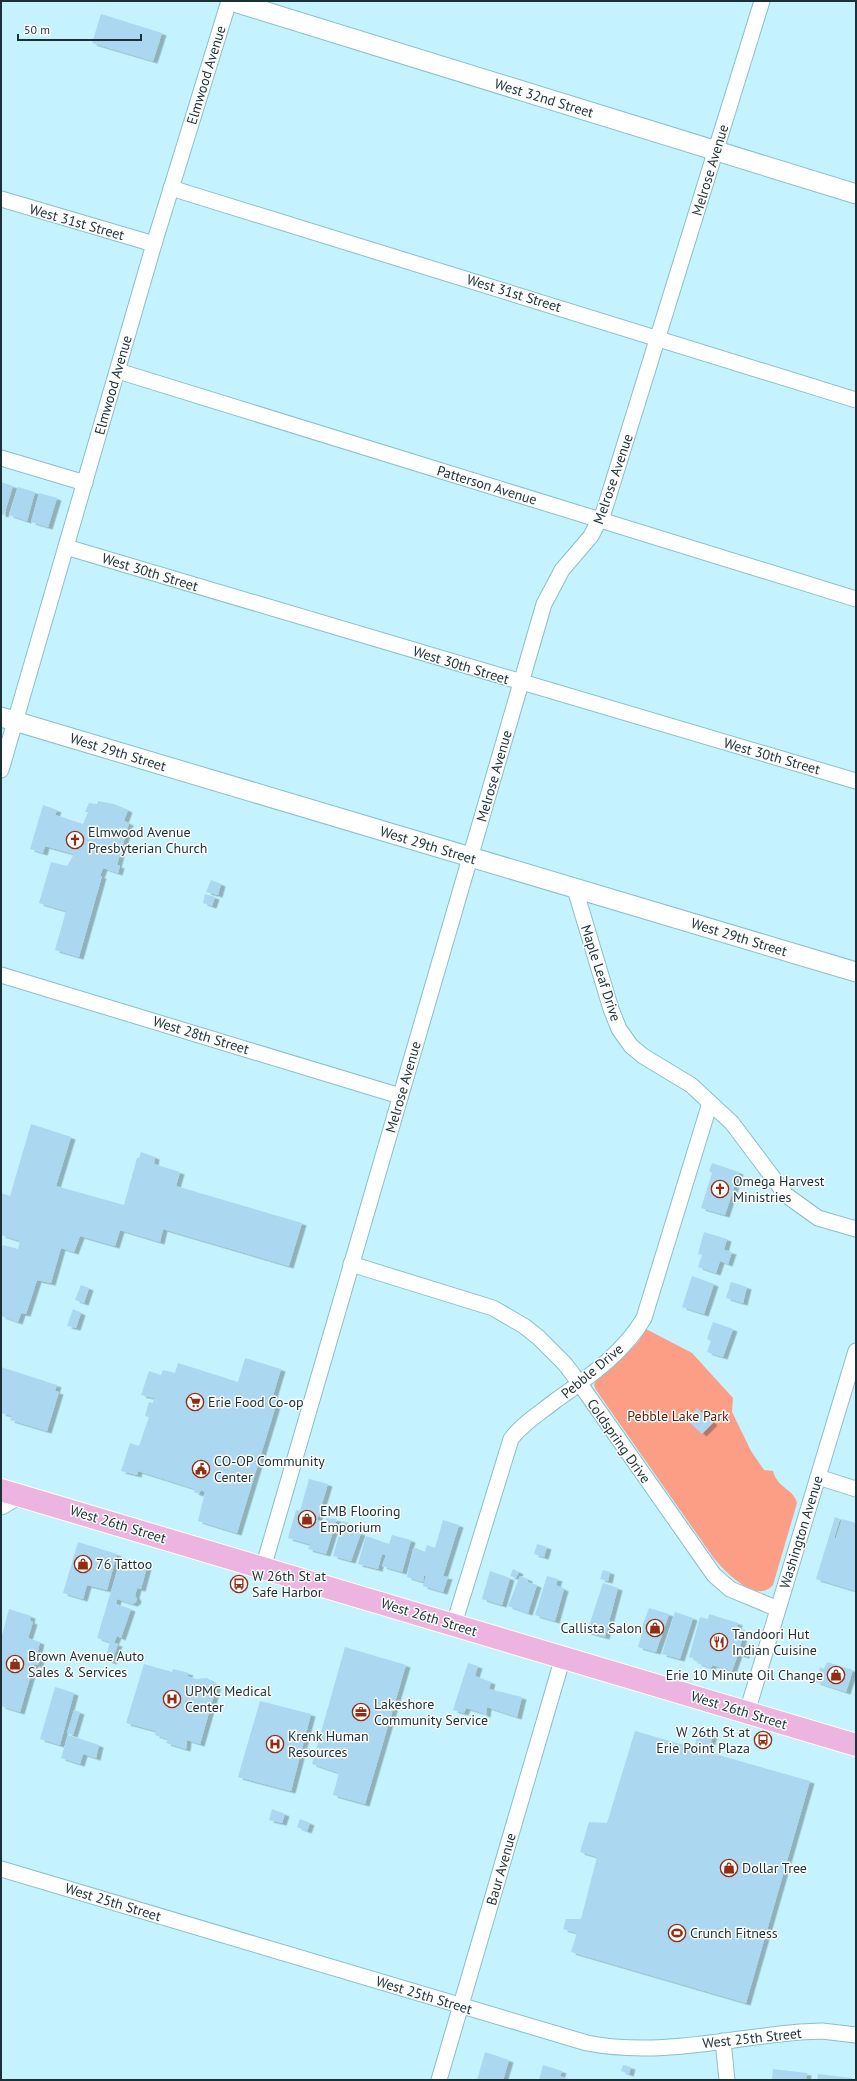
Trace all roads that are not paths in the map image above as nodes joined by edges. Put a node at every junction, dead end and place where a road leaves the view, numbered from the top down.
1 (230, 1) edge
2 (762, 1) edge
3 (716, 151) junction
4 (171, 188) junction
5 (856, 194) edge
6 (1, 199) edge
7 (154, 244) junction
8 (658, 337) junction
9 (118, 371) junction
10 (856, 400) edge
11 (1, 458) edge
12 (85, 483) junction
13 (601, 520) junction
14 (66, 546) junction
15 (856, 600) edge
16 (521, 683) junction
17 (8, 720) edge
18 (1, 770) edge
19 (856, 781) edge
20 (470, 857) junction
21 (575, 889) junction
22 (856, 972) edge
23 (1, 975) edge
24 (400, 1096) junction
25 (710, 1103) junction
26 (856, 1229) edge
27 (351, 1264) junction
28 (856, 1351) edge
29 (580, 1384) junction
30 (818, 1477) junction
31 (856, 1488) edge
32 (7, 1497) edge
33 (263, 1568) junction
34 (778, 1609) junction
35 (454, 1624) junction
36 (563, 1657) junction
37 (747, 1712) junction
38 (856, 1745) edge
39 (1, 1869) edge
40 (461, 2006) junction
41 (856, 2035) edge
42 (723, 2041) junction
43 (439, 2080) edge
44 (727, 2080) edge

1 - 3 street, West 32nd Street
1 - 4 street, Elmwood Avenue
2 - 3 street, Melrose Avenue
3 - 5 street, West 32nd Street
3 - 8 street, Melrose Avenue
4 - 7 street, Elmwood Avenue
4 - 8 street, West 31st Street
6 - 7 street, West 31st Street
7 - 9 street, Elmwood Avenue
8 - 10 street, West 31st Street
8 - 13 street, Melrose Avenue
9 - 12 street, Elmwood Avenue
9 - 13 street, Patterson Avenue
11 - 12 street
12 - 14 street, Elmwood Avenue
13 - 15 street, Patterson Avenue
13 - 16 street, Melrose Avenue
14 - 16 street, West 30th Street
14 - 17 street, Elmwood Avenue
16 - 19 street, West 30th Street
16 - 20 street, Melrose Avenue
17 - 18 street, Elmwood Avenue
17 - 20 street, West 29th Street
20 - 21 street, West 29th Street
20 - 24 street, Melrose Avenue
21 - 22 street, West 29th Street
21 - 25 street, Maple Leaf Drive
23 - 24 street, West 28th Street
24 - 27 street, Melrose Avenue
25 - 26 street, Maple Leaf Drive
25 - 29 street, Pebble Drive
27 - 29 street, Coldspring Drive
27 - 33 street, Melrose Avenue
28 - 30 street, Washington Avenue
29 - 34 street, Coldspring Drive
29 - 35 street, Pebble Drive
30 - 31 street
30 - 34 street, Washington Avenue
32 - 33 main road, West 26th Street
33 - 35 main road, West 26th Street
34 - 37 street, Washington Avenue
35 - 36 main road, West 26th Street
36 - 37 main road, West 26th Street
36 - 40 street, Baur Avenue
37 - 38 main road, West 26th Street
39 - 40 street, West 25th Street
40 - 42 street, West 25th Street
40 - 43 street, Baur Avenue
41 - 42 street, West 25th Street
42 - 44 street

